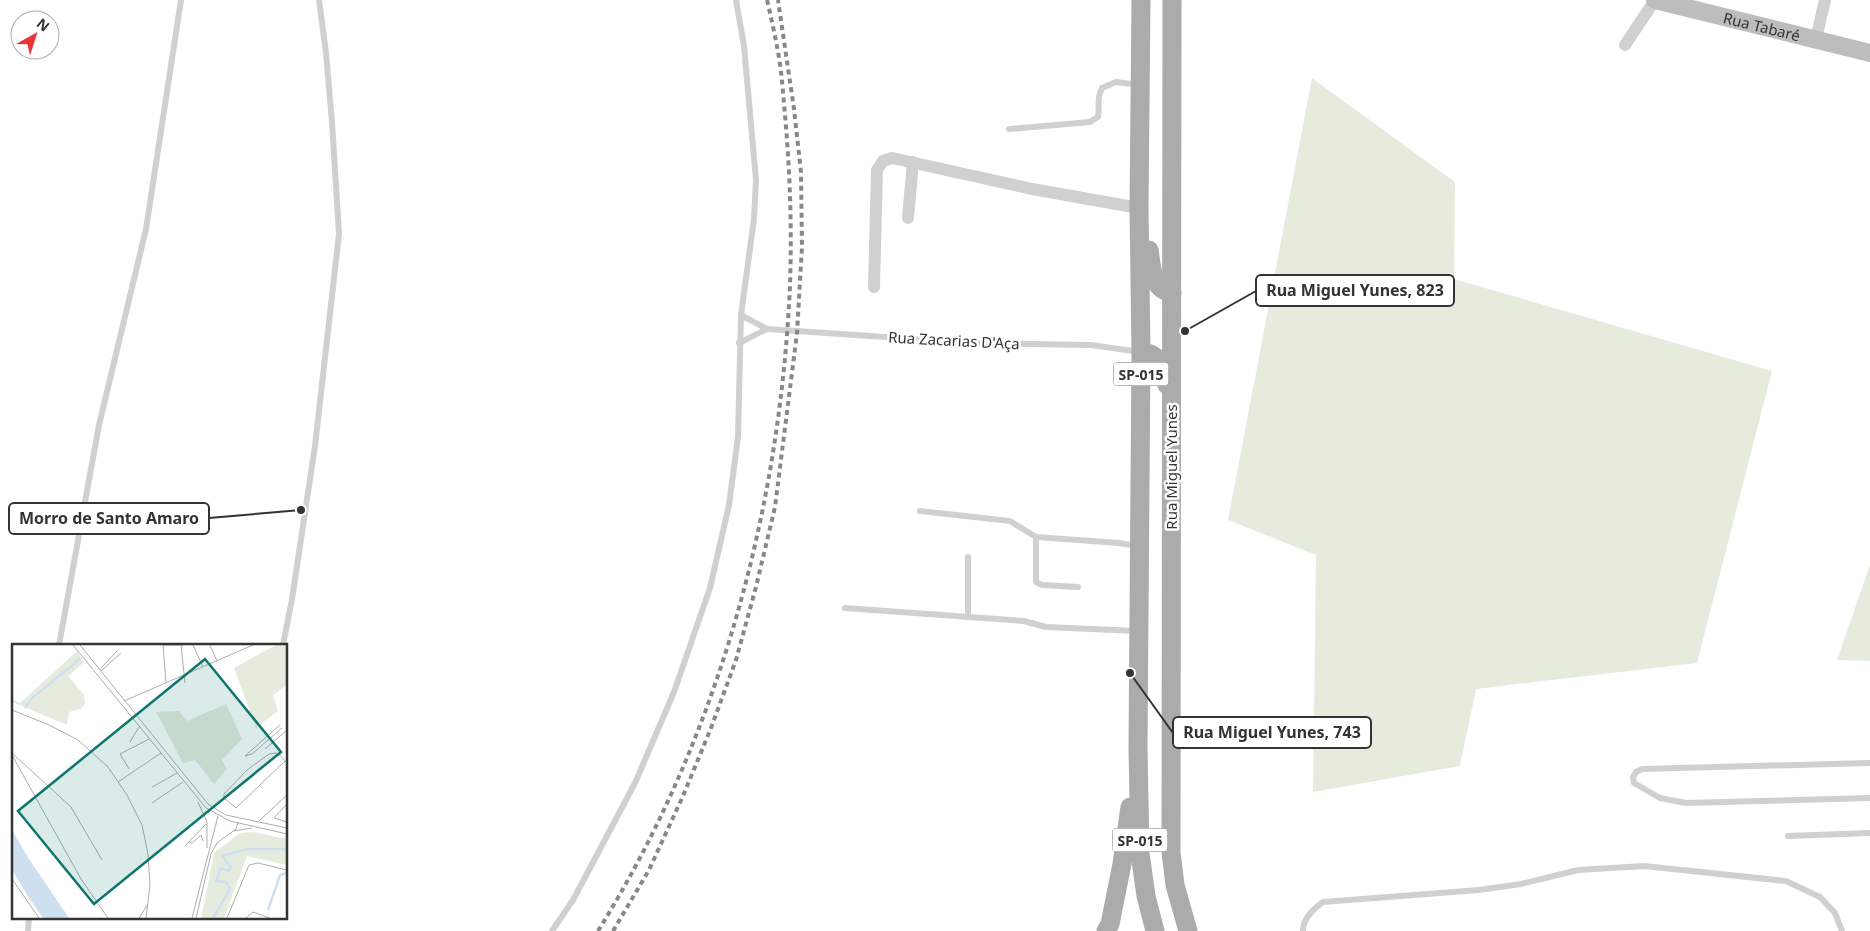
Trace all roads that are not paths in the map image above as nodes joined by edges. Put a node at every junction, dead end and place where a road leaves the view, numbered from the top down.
1 (182, 0) edge
2 (319, 0) edge
3 (736, 0) edge
4 (1140, 0) edge
5 (1172, 0) edge
6 (1655, 0) edge
7 (1825, 0) edge
8 (1816, 39) junction
9 (1625, 45) dead end
10 (1870, 53) edge
11 (1140, 85) junction
12 (1009, 129) dead end
13 (913, 162) junction
14 (1138, 208) junction
15 (908, 218) dead end
16 (1139, 235) junction
17 (874, 287) dead end
18 (1172, 293) junction
19 (741, 315) junction
20 (767, 328) junction
21 (739, 343) junction
22 (1141, 352) junction
23 (1172, 398) junction
24 (920, 511) dead end
25 (1036, 537) junction
26 (1140, 547) junction
27 (968, 557) dead end
28 (1078, 587) dead end
29 (845, 608) dead end
30 (968, 617) junction
31 (1139, 631) junction
32 (59, 644) edge
33 (283, 644) edge
34 (1138, 748) junction
35 (1870, 763) edge
36 (1870, 798) edge
37 (1870, 833) edge
38 (1788, 836) dead end
39 (29, 918) edge
40 (28, 931) edge
41 (552, 931) edge
42 (1106, 931) edge
43 (1155, 931) edge
44 (1188, 931) edge
45 (1303, 931) edge
46 (1842, 931) edge

1 - 32 lane
2 - 33 lane
3 - 19 lane
4 - 11 main road, Rua Miguel Yunes / SP-015
5 - 18 main road, Rua Miguel Yunes / SP-015
6 - 8 street, Rua Tabaré
6 - 9 street
7 - 8 street
8 - 10 street, Rua Tabaré
11 - 12 lane
11 - 14 main road, Rua Miguel Yunes / SP-015
13 - 14 street
13 - 15 street
13 - 17 street
14 - 16 main road, Rua Miguel Yunes / SP-015
16 - 18 main road
16 - 22 main road, Rua Miguel Yunes / SP-015
18 - 23 main road, Rua Miguel Yunes / SP-015
19 - 20 lane
19 - 21 lane
20 - 21 lane
20 - 22 lane, Rua Zacarias D'Aça
21 - 41 lane
22 - 23 main road
22 - 26 main road, Rua Miguel Yunes / SP-015
23 - 44 main road, Rua Miguel Yunes / SP-015
24 - 25 lane
25 - 26 lane
25 - 28 lane
26 - 31 main road, Rua Miguel Yunes / SP-015
27 - 30 lane
29 - 30 lane
30 - 31 lane
31 - 34 main road, Rua Miguel Yunes / SP-015
34 - 42 main road
34 - 43 main road, Rua Miguel Yunes / SP-015
35 - 36 lane
37 - 38 lane
39 - 40 lane
45 - 46 lane

